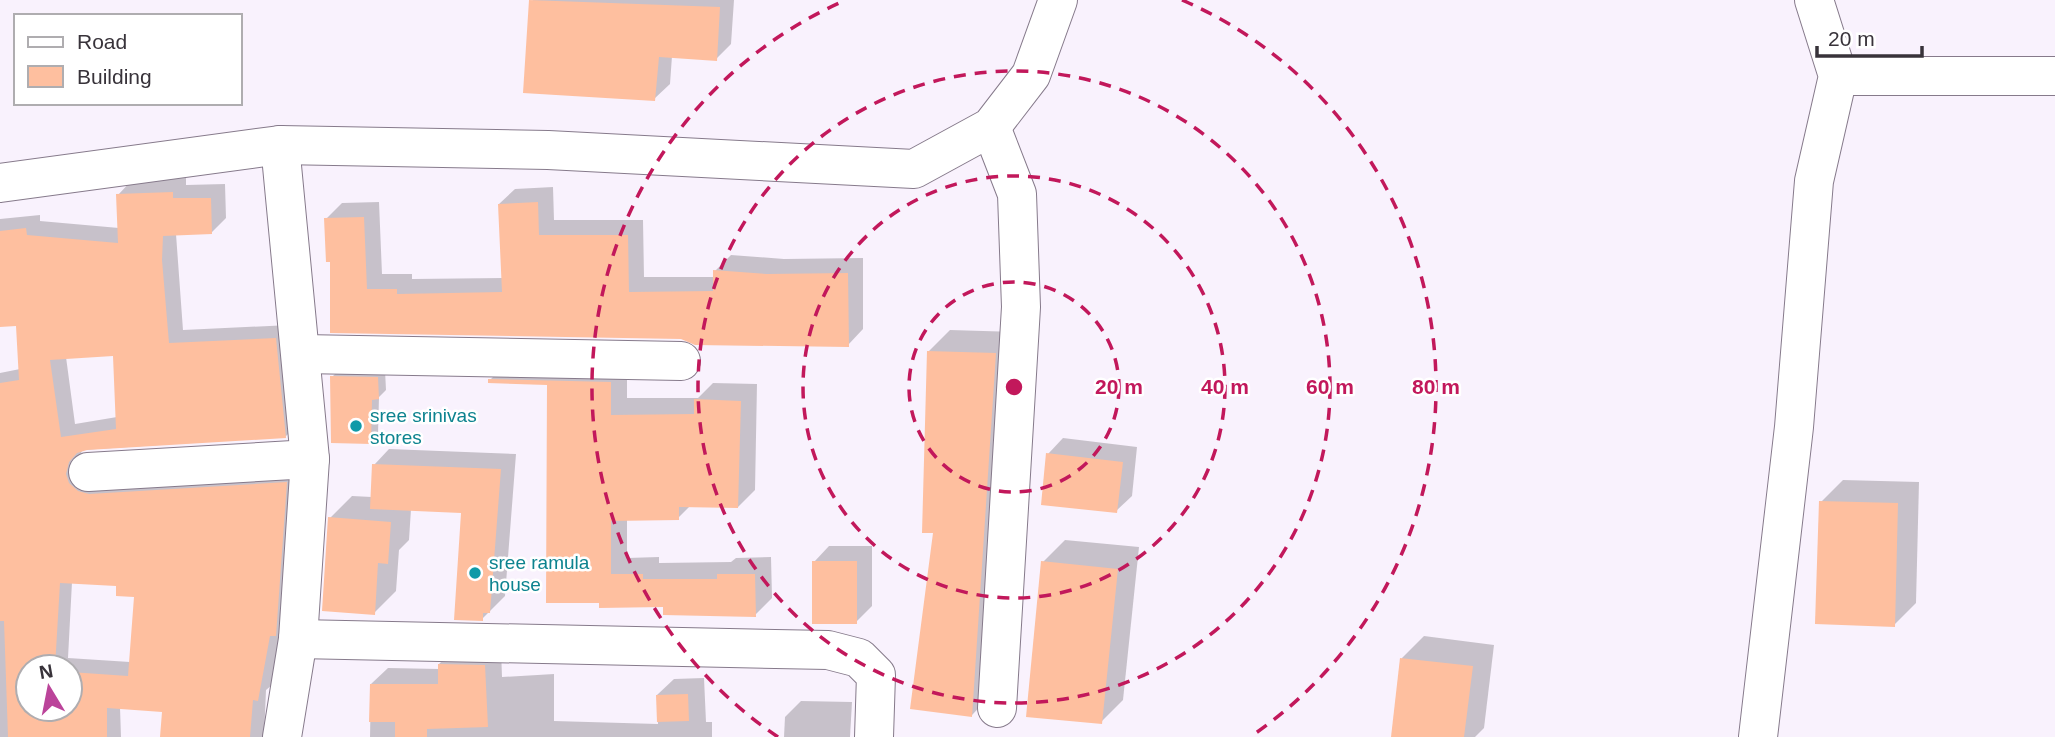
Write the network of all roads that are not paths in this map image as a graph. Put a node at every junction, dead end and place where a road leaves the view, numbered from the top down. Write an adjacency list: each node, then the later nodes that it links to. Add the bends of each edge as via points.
1 (1058, 0): 5 (street, via 1031,75)
2 (1814, 0): 3 (street)
3 (1838, 76): 4 (street); 16 (street, via 1814,181 1794,427)
4 (2055, 76)
5 (991, 127): 6 (street, via 914,169 548,150); 13 (street, via 1017,194 1021,307)
6 (280, 145): 7 (street); 8 (street)
7 (0, 184)
8 (302, 354): 9 (street); 10 (street)
9 (681, 361)
10 (310, 459): 11 (street); 12 (street)
11 (89, 472)
12 (298, 639): 14 (street); 15 (street, via 828,650 859,658 876,675)
13 (997, 708)
14 (282, 737)
15 (874, 737)
16 (1758, 737)

